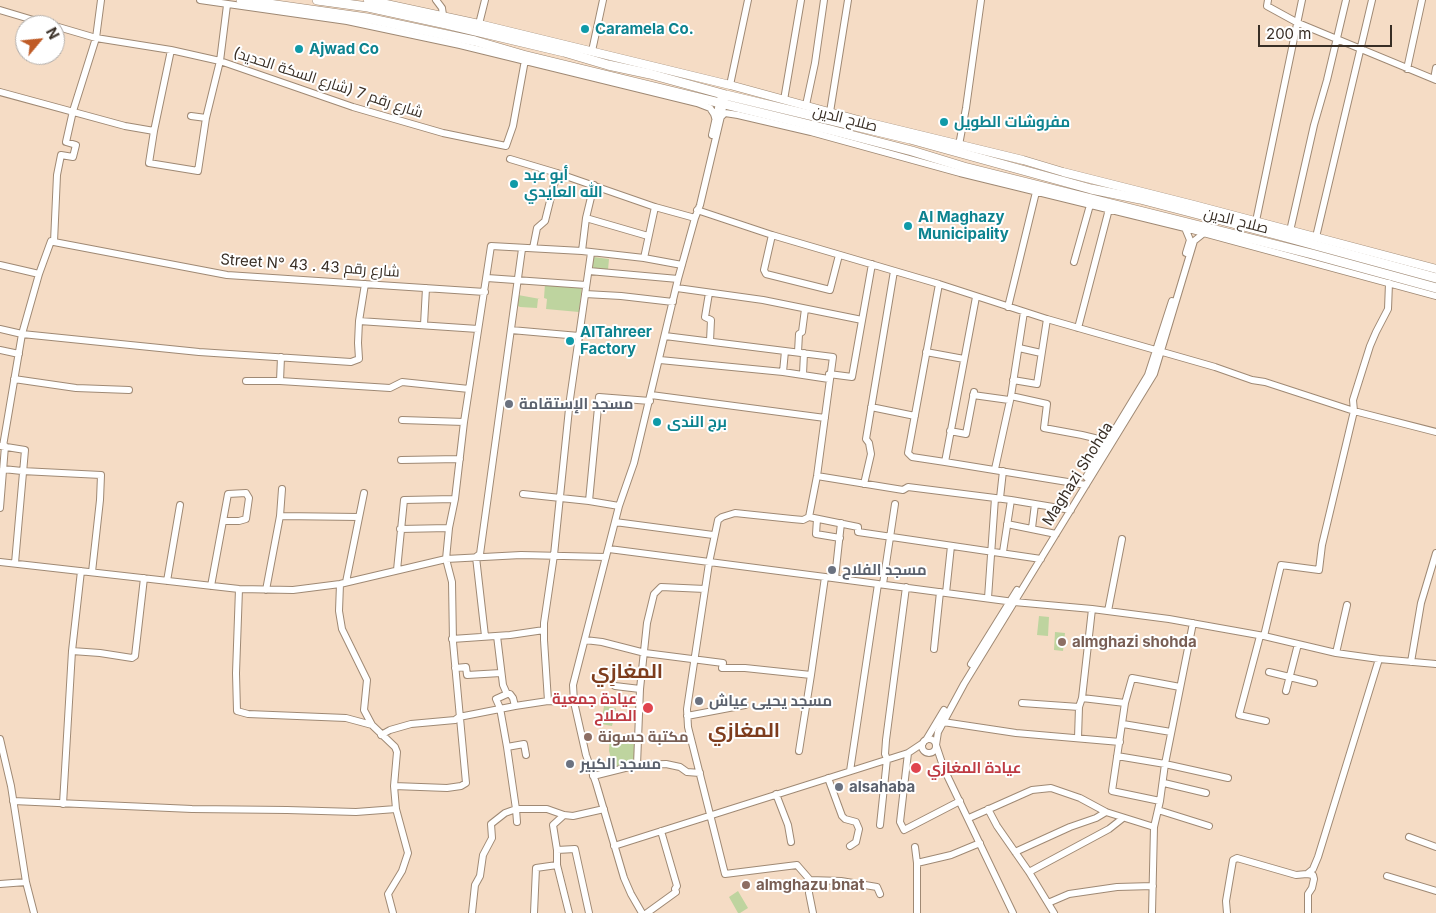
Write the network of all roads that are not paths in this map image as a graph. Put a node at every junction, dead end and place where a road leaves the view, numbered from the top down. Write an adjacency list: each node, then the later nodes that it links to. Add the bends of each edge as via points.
1 (102, 0): 27 (street)
2 (200, 0): 19 (street)
3 (241, 0): 23 (highway, صلاح الدين)
4 (317, 0): 26 (highway, صلاح الدين, via 368,7)
5 (368, 0): 22 (main road)
6 (436, 0): 22 (street)
7 (485, 0): 26 (street)
8 (603, 0): 31 (street)
9 (748, 0): 38 (street)
10 (801, 0): 41 (street)
11 (824, 0): 42 (street)
12 (848, 0): 44 (street)
13 (981, 0): 51 (street)
14 (1268, 0): 24 (street, via 1267,6)
15 (1302, 0): 24 (street)
16 (1346, 0): 28 (street)
17 (1372, 0): 30 (street)
18 (1422, 0): 34 (street)
19 (227, 5): 23 (street); 33 (street)
20 (0, 10): 21 (street)
21 (17, 15)
22 (443, 15): 26 (main road)
23 (348, 18): 26 (highway, صلاح الدين); 32 (street)
24 (1298, 23): 28 (street); 66 (street)
25 (65, 29): 27 (street, شارع رقم 7 (شارع السكة الحديد))
26 (475, 32): 31 (main road); 36 (highway, صلاح الدين, via 523,55); 40 (highway, صلاح الدين, via 650,74)
27 (96, 38): 29 (street, شارع رقم 7 (شارع السكة الحديد)); 43 (street)
28 (1336, 38): 30 (street); 68 (street)
29 (171, 50): 33 (street, شارع رقم 7 (شارع السكة الحديد)); 50 (street)
30 (1361, 50): 34 (street); 72 (street)
31 (592, 51): 38 (main road)
32 (525, 60): 33 (street, شارع رقم 7 (شارع السكة الحديد), via 506,146 353,107); 36 (street)
33 (220, 61): 46 (street)
34 (1408, 68): 37 (street)
35 (1436, 68): 37 (street)
36 (607, 78): 40 (highway, صلاح الدين); 47 (street, via 705,106)
37 (1435, 80)
38 (730, 85): 41 (main road)
39 (0, 92): 43 (street)
40 (723, 98): 47 (street); 49 (highway, صلاح الدين, via 807,113); 59 (highway, صلاح الدين)
41 (784, 100): 42 (main road)
42 (806, 105): 44 (main road)
43 (73, 111): 50 (street); 73 (street, via 66,142 76,145 73,157 61,155)
44 (830, 112): 48 (main road)
45 (191, 116): 46 (street)
46 (206, 118): 50 (street, via 198,171 149,163)
47 (718, 119): 58 (street, via 726,113 754,118); 62 (street)
48 (862, 121): 49 (highway); 51 (main road)
49 (868, 130): 54 (highway, صلاح الدين)
50 (154, 131)
51 (959, 145): 53 (main road)
52 (510, 159): 55 (street)
53 (1017, 159): 54 (highway); 66 (main road)
54 (1020, 169): 57 (highway, صلاح الدين)
55 (557, 173): 56 (street); 74 (street, via 545,221 537,228)
56 (594, 185): 60 (street); 64 (street)
57 (1091, 189): 59 (highway); 63 (highway, صلاح الدين)
58 (1036, 192): 59 (street); 105 (street)
59 (1088, 201): 61 (street); 67 (highway, صلاح الدين); 80 (street)
60 (655, 207): 65 (street); 71 (street)
61 (1109, 209): 67 (street); 112 (street)
62 (697, 210): 65 (street); 70 (street)
63 (1189, 213): 67 (highway, via 1190,218); 90 (highway, صلاح الدين)
64 (586, 218): 71 (street); 76 (street)
65 (695, 218): 83 (street)
66 (1256, 221): 68 (main road)
67 (1185, 225): 69 (street); 98 (highway, صلاح الدين, via 1312,254); 123 (street, Maghazi Shohda, via 1190,240)
68 (1290, 231): 72 (main road)
69 (1204, 233): 92 (street); 123 (street, Maghazi Shohda, via 1194,241)
70 (772, 235): 78 (street); 78 (street, via 764,270 766,274 830,290)
71 (648, 236): 79 (street)
72 (1316, 237): 84 (main road)
73 (54, 242): 87 (street, via 51,241); 93 (street, Street N° 43 . شارع رقم 43, via 227,275)
74 (533, 248): 75 (street); 76 (street)
75 (522, 249): 88 (street, via 491,246); 91 (street)
76 (582, 251): 77 (street)
77 (591, 253): 79 (street); 85 (street)
78 (839, 255): 81 (street)
79 (644, 258): 83 (street)
80 (1074, 262)
81 (872, 264): 86 (street); 109 (street)
82 (0, 265): 87 (street)
83 (682, 265): 89 (street)
84 (1436, 269)
85 (588, 270): 89 (street); 95 (street)
86 (894, 270): 94 (street); 142 (street)
87 (39, 274): 116 (street)
88 (487, 278): 91 (street); 99 (street)
89 (678, 278): 97 (street)
90 (1436, 278)
91 (518, 280): 95 (street); 115 (street)
92 (1389, 283): 103 (street); 143 (street, via 1388,309 1367,356 1353,400)
93 (364, 284): 96 (street, Street N° 43 . شارع رقم 43); 110 (street)
94 (940, 284): 102 (street); 124 (street)
95 (586, 285): 101 (street)
96 (426, 288): 99 (street, Street N° 43 . شارع رقم 43); 111 (street)
97 (676, 288): 100 (street); 104 (street)
98 (1436, 288)
99 (485, 292): 114 (street)
100 (709, 293): 106 (street); 119 (street, via 705,317 711,320)
101 (584, 294): 104 (street); 117 (street)
102 (976, 296): 105 (street); 129 (street)
103 (1436, 296)
104 (673, 302): 118 (street)
105 (1008, 307): 107 (street)
106 (805, 309): 109 (street); 125 (street, via 799,334)
107 (1024, 312): 108 (street); 120 (street)
108 (1047, 319): 112 (street); 126 (street)
109 (862, 320): 133 (street, via 852,376)
110 (359, 321): 111 (street); 128 (street, via 359,359 343,362)
111 (424, 325): 114 (street)
112 (1078, 328): 123 (street)
113 (0, 329): 116 (street)
114 (478, 329): 139 (street)
115 (511, 330): 117 (street); 200 (street, via 480,554)
116 (22, 334): 127 (street); 128 (street)
117 (580, 336): 167 (street)
118 (665, 336): 119 (street); 130 (street)
119 (710, 341): 122 (street)
120 (1019, 348): 126 (street); 135 (street)
121 (0, 350): 127 (street)
122 (784, 351): 125 (street); 131 (street)
123 (1159, 351): 143 (street); 152 (street, Maghazi Shohda, via 1154,374)
124 (926, 352): 129 (street); 145 (street)
125 (801, 353): 132 (street); 133 (street, via 833,357)
126 (1041, 353): 135 (street, via 1037,384)
127 (19, 354): 134 (street)
128 (281, 357): 137 (street)
129 (964, 359): 150 (street)
130 (660, 360): 131 (street); 140 (street)
131 (783, 372): 132 (street)
132 (803, 374): 133 (street)
133 (829, 376): 146 (street)
134 (14, 379): 138 (street, via 76,388); 147 (street)
135 (1013, 380): 141 (street)
136 (246, 381): 137 (street)
137 (280, 381): 139 (street, via 390,388 402,382)
138 (129, 390)
139 (469, 390): 149 (street)
140 (650, 398): 146 (street); 171 (street, via 599,397); 175 (street, via 634,463)
141 (1010, 398): 150 (street, via 974,394 966,434); 152 (street, via 1047,404 1044,428); 158 (street)
142 (871, 407): 145 (street); 162 (street, via 866,439 871,454)
143 (1354, 411): 151 (street); 231 (street, via 1318,570 1281,565)
144 (0, 416): 147 (street)
145 (915, 416): 156 (street, via 908,453 912,457)
146 (824, 418): 161 (street)
147 (7, 420): 153 (street)
148 (402, 420): 149 (street)
149 (464, 422): 154 (street)
150 (950, 431): 156 (street)
151 (1436, 432)
152 (1110, 442): 163 (street, Maghazi Shohda)
153 (3, 446): 157 (street); 160 (street, via 24,450)
154 (460, 459): 155 (street); 169 (street)
155 (401, 460)
156 (945, 462): 158 (street)
157 (3, 469): 160 (street); 176 (street)
158 (995, 469): 159 (street)
159 (1003, 471): 163 (street); 168 (street)
160 (22, 472): 205 (street); 209 (street, via 101,475)
161 (817, 476): 162 (street); 180 (street)
162 (864, 484): 168 (street, via 903,490 908,486)
163 (1084, 485): 177 (street, Maghazi Shohda)
164 (282, 489): 178 (street)
165 (364, 493): 179 (street)
166 (523, 494): 167 (street)
167 (560, 498): 171 (street); 199 (street)
168 (998, 498): 170 (street); 196 (street)
169 (455, 499): 186 (street); 188 (street, via 404,500)
170 (1011, 500): 173 (street); 185 (street)
171 (589, 501): 175 (street)
172 (895, 504): 191 (street)
173 (1034, 504): 177 (street); 187 (street)
174 (180, 505): 213 (street)
175 (619, 506): 183 (street)
176 (0, 508)
177 (1069, 510): 189 (street, Maghazi Shohda)
178 (280, 516): 179 (street); 220 (street)
179 (359, 517): 214 (street)
180 (809, 517): 181 (street); 190 (street, via 803,520 728,514 718,520)
181 (817, 519): 184 (street); 192 (street, via 816,534)
182 (223, 521): 182 (street, via 228,494 246,492 249,498 246,519); 216 (street)
183 (615, 522): 190 (street); 195 (street)
184 (841, 523): 191 (street, via 858,527 858,532); 192 (street)
185 (1007, 524): 187 (street); 197 (street)
186 (449, 528): 188 (street); 203 (street)
187 (1032, 528): 189 (street)
188 (400, 529): 208 (street)
189 (1054, 533): 202 (street, Maghazi Shohda)
190 (713, 535): 206 (street)
191 (889, 536): 194 (street); 215 (street)
192 (840, 538): 212 (street)
193 (1122, 538): 226 (street)
194 (951, 546): 196 (street); 221 (street)
195 (608, 550): 201 (street); 206 (street)
196 (992, 551): 197 (street); 222 (street)
197 (1003, 552): 202 (street)
198 (1436, 554): 241 (street, via 1421,603)
199 (554, 555): 200 (street); 201 (street); 228 (street)
200 (476, 557): 203 (street); 229 (street)
201 (606, 557): 233 (street)
202 (1039, 558): 223 (street, Maghazi Shohda)
203 (446, 559): 208 (street); 232 (street, via 452,582)
204 (0, 562): 205 (street)
205 (15, 563): 207 (street)
206 (708, 563): 210 (street); 219 (street)
207 (81, 570): 209 (street); 236 (street)
208 (397, 570): 214 (street)
209 (92, 572): 211 (street)
210 (825, 577): 212 (street); 246 (street)
211 (144, 578): 213 (street); 236 (street, via 135,656)
212 (835, 578): 215 (street)
213 (167, 581): 216 (street)
214 (343, 583): 220 (street); 268 (street, via 339,611 342,629 367,680 364,710)
215 (881, 584): 217 (street); 286 (street)
216 (212, 586): 218 (street)
217 (906, 587): 221 (street); 282 (street, via 886,740)
218 (239, 589): 220 (street); 268 (street, via 236,711 346,718)
219 (705, 589): 237 (street, via 661,587 654,594 647,622); 240 (street)
220 (266, 590)
221 (943, 592): 222 (street); 235 (street)
222 (988, 598): 223 (street)
223 (1011, 602): 225 (street); 265 (street, Maghazi Shohda)
224 (1347, 605): 238 (street)
225 (1092, 609): 226 (street); 254 (street)
226 (1108, 611): 227 (street)
227 (1193, 623): 231 (street); 250 (street)
228 (544, 630): 230 (street); 255 (street)
229 (485, 636): 230 (street); 232 (street)
230 (497, 636): 245 (street)
231 (1262, 636): 234 (street); 266 (street, via 1239,715)
232 (452, 639): 243 (street)
233 (585, 640): 237 (street); 256 (street, via 573,686)
234 (1298, 644): 238 (street); 247 (street)
235 (934, 649)
236 (72, 651): 298 (street)
237 (645, 653): 240 (street); 251 (street)
238 (1336, 653): 239 (street)
239 (1379, 659): 241 (street); 326 (street, via 1318,857)
240 (695, 660): 246 (street, via 723,664 722,668); 263 (street)
241 (1411, 662): 242 (street)
242 (1436, 664)
243 (455, 668): 245 (street, via 466,667 467,675); 264 (street)
244 (1270, 672): 247 (street)
245 (501, 673): 253 (street)
246 (812, 675): 277 (street)
247 (1288, 676): 248 (street); 252 (street)
248 (1314, 682)
249 (615, 686): 251 (street)
250 (1180, 687): 257 (street, via 1132,678); 269 (street)
251 (640, 689): 284 (street)
252 (1286, 691)
253 (507, 694): 259 (street, via 513,698); 262 (street, via 496,699)
254 (1082, 698): 257 (street); 261 (street)
255 (548, 701): 256 (street); 259 (street)
256 (574, 702): 288 (street)
257 (1126, 702): 267 (street)
258 (1022, 703): 261 (street)
259 (515, 706): 262 (street)
260 (745, 706): 263 (street)
261 (1079, 707): 271 (street)
262 (500, 709): 264 (street); 276 (street)
263 (688, 716): 287 (street)
264 (459, 717): 270 (street, via 411,724); 292 (street, via 466,784 447,788)
265 (943, 718): 271 (street, via 1016,733); 273 (street, Maghazi Shohda); 275 (street)
266 (1266, 721)
267 (1123, 724): 269 (street); 274 (street)
268 (372, 725): 270 (street)
269 (1171, 732): 283 (street)
270 (381, 735): 292 (street, via 392,743 397,752)
271 (1078, 738): 274 (street)
272 (0, 739): 296 (street)
273 (924, 742): 275 (street, via 932,740); 278 (street); 279 (street, via 922,747)
274 (1120, 742): 281 (street)
275 (936, 746): 279 (street, via 934,752); 285 (street)
276 (507, 747): 280 (street, via 524,744); 300 (street)
277 (799, 751)
278 (910, 752): 279 (street); 282 (street); 297 (street, via 900,822 904,830)
279 (928, 753): 285 (street)
280 (526, 755)
281 (1118, 756): 283 (street); 295 (street, via 1112,791)
282 (887, 759): 286 (street); 310 (street)
283 (1166, 764): 290 (street); 291 (street)
284 (637, 765): 287 (street, via 666,764); 288 (street)
285 (944, 769): 297 (street)
286 (850, 771): 289 (street)
287 (700, 773): 306 (street)
288 (593, 776): 301 (street)
289 (828, 778): 294 (street); 318 (street, via 842,816 856,822 859,829 856,842)
290 (1228, 778)
291 (1164, 783): 293 (street); 295 (street)
292 (394, 786): 299 (street)
293 (1206, 793)
294 (776, 794): 306 (street); 315 (street)
295 (1160, 800): 303 (street)
296 (13, 801): 298 (street); 329 (street)
297 (960, 801): 307 (street)
298 (64, 804): 299 (street, via 356,812)
299 (396, 809): 336 (street, via 408,853 388,894)
300 (516, 809): 305 (street, via 547,809); 309 (street); 337 (street, via 491,824 492,838 475,885)
301 (604, 809): 305 (street); 317 (street)
302 (988, 809): 304 (street, via 1032,790 1051,788); 307 (street); 322 (street)
303 (1158, 810): 311 (street); 312 (street)
304 (1106, 812): 308 (street); 322 (street)
305 (564, 815): 321 (street, via 554,825)
306 (710, 816): 313 (street); 328 (street, via 725,874 797,865)
307 (969, 818): 316 (street)
308 (1123, 818): 312 (street); 325 (street, via 1109,829)
309 (516, 822)
310 (880, 825)
311 (1209, 826)
312 (1154, 827): 331 (street)
313 (661, 831): 317 (street); 342 (street, via 678,886 676,892)
314 (1409, 837): 320 (street)
315 (791, 842)
316 (980, 843): 323 (street, via 951,855); 345 (street)
317 (614, 846): 341 (street, via 630,894)
318 (850, 846)
319 (914, 846): 323 (street)
320 (1436, 847)
321 (558, 850): 324 (street); 340 (street, via 575,849)
322 (1015, 852): 325 (street)
323 (917, 863): 344 (street)
324 (557, 865): 338 (street, via 536,868); 339 (street)
325 (1029, 872): 334 (street)
326 (1308, 874): 348 (street, via 1296,875 1237,858 1233,860); 349 (street, via 1314,879 1308,894)
327 (1387, 876): 332 (street)
328 (810, 880): 333 (street, via 877,887); 343 (street)
329 (26, 882): 330 (street); 335 (street)
330 (0, 884)
331 (1153, 886): 334 (street, via 1069,894); 347 (street)
332 (1436, 891)
333 (880, 894)
334 (1048, 903): 346 (street)
335 (34, 913)
336 (393, 913)
337 (472, 913)
338 (534, 913)
339 (568, 913)
340 (589, 913)
341 (642, 913)
342 (647, 913)
343 (813, 913)
344 (917, 913)
345 (1013, 913)
346 (1054, 913)
347 (1152, 913)
348 (1227, 913)
349 (1308, 913)

